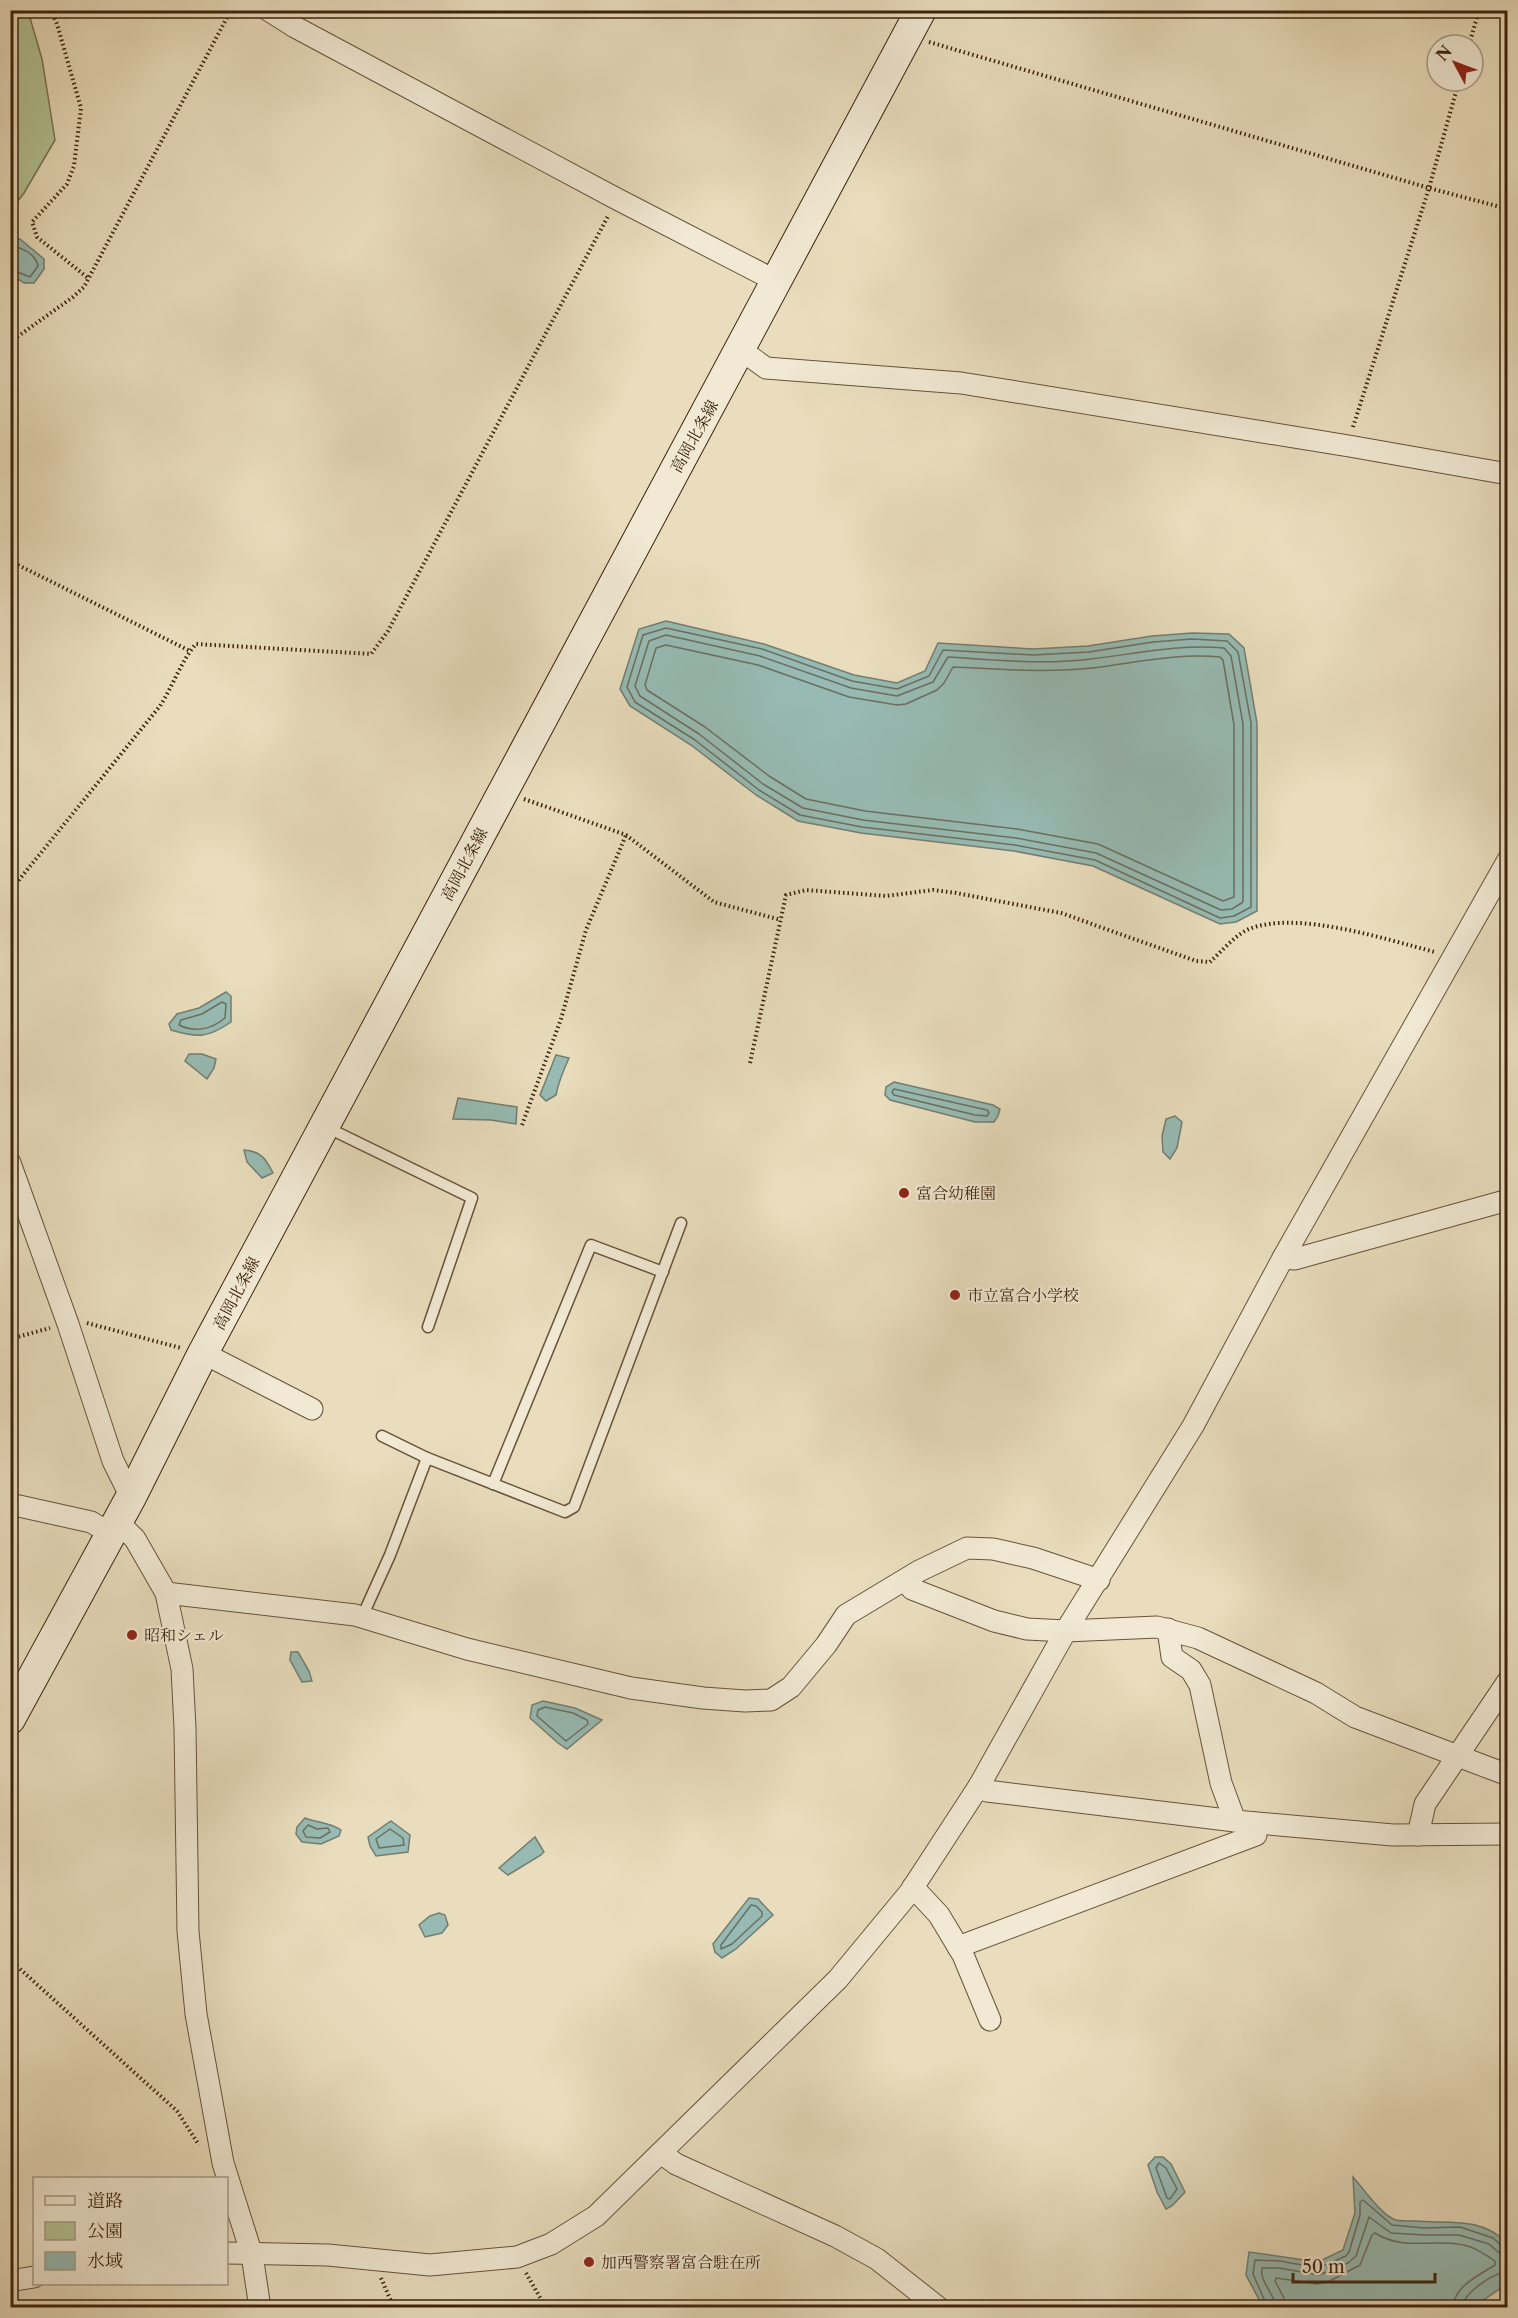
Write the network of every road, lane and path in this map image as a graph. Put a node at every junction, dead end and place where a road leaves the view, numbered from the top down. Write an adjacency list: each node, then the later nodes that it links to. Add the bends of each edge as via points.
1 (51, 10): 11 (path, via 81,108 74,166 67,184 32,222 37,237)
2 (231, 10): 11 (path)
3 (268, 10): 9 (street)
4 (1479, 10): 6 (path)
5 (914, 23): 8 (path); 12 (main road, 高岡北条線)
6 (1472, 33)
7 (1456, 93): 8 (path)
8 (1429, 188): 10 (path); 15 (path)
9 (617, 199): 12 (street); 18 (path, via 388,631 371,654 196,644)
10 (1508, 209)
11 (88, 278): 13 (path, via 73,297)
12 (776, 281): 14 (main road, 高岡北条線)
13 (10, 342)
14 (741, 350): 15 (street, via 766,368 961,382); 19 (main road, 高岡北条線)
15 (1349, 446): 16 (street)
16 (1508, 474)
17 (10, 561): 18 (path)
18 (190, 651): 22 (path, via 160,706)
19 (503, 791): 20 (path); 27 (main road, 高岡北条線)
20 (626, 835): 23 (path, via 714,902); 26 (path, via 586,930 561,1019)
21 (1508, 860): 24 (street)
22 (10, 891)
23 (781, 920): 24 (path, via 786,895 806,890 886,896 933,890 1061,914 1196,961 1210,962 1246,930 1273,922 1311,923); 25 (path)
24 (1454, 956): 31 (street)
25 (750, 1064)
26 (522, 1125)
27 (325, 1126): 34 (lane, via 472,1198); 36 (main road, 高岡北条線)
28 (10, 1163): 33 (street)
29 (1508, 1200): 31 (street, via 1295,1259)
30 (681, 1224): 32 (lane)
31 (1283, 1258): 44 (street, via 1193,1426)
32 (663, 1272): 40 (lane, via 591,1245); 40 (lane, via 574,1507 565,1512)
33 (68, 1324): 35 (path); 36 (path, via 83,1322); 42 (street, via 113,1461)
34 (429, 1327)
35 (10, 1339)
36 (203, 1353): 37 (street); 42 (main road, 高岡北条線)
37 (312, 1409)
38 (382, 1436): 39 (lane)
39 (428, 1458): 40 (lane); 46 (lane)
40 (493, 1484)
41 (10, 1504): 42 (street, via 91,1522)
42 (120, 1518): 45 (street); 50 (main road, 高岡北条線)
43 (905, 1580): 44 (street, via 966,1548 1033,1558); 46 (street, via 846,1615 791,1687 771,1700 703,1698 631,1688 467,1649); 48 (street, via 912,1589 994,1622)
44 (1099, 1580): 48 (street)
45 (166, 1593): 46 (street); 62 (street, via 182,1669 188,1931 196,2014)
46 (362, 1617)
47 (1168, 1629): 48 (street); 51 (street, via 1198,1638 1316,1693 1354,1717); 54 (street, via 1172,1657 1191,1670 1200,1685 1221,1783)
48 (1066, 1631): 53 (street)
49 (1508, 1681): 51 (street)
50 (10, 1719)
51 (1456, 1756): 52 (street); 56 (street, via 1425,1804)
52 (1508, 1775)
53 (979, 1786): 54 (street, via 987,1791); 57 (street)
54 (1245, 1822): 56 (street); 58 (street, via 1256,1835)
55 (1508, 1834): 56 (street)
56 (1418, 1835)
57 (913, 1887): 58 (street, via 939,1914); 61 (street, via 838,1979)
58 (958, 1947): 60 (street)
59 (10, 1960): 62 (path, via 177,2111 205,2154)
60 (990, 2020)
61 (661, 2153): 67 (street, via 596,2216 551,2244); 74 (street, via 676,2164 877,2259)
62 (223, 2163): 63 (street)
63 (227, 2177)
64 (228, 2179): 66 (street)
65 (228, 2253): 66 (street)
66 (252, 2255): 68 (street, via 328,2255); 71 (street)
67 (517, 2257): 68 (street, via 430,2265); 73 (path)
68 (375, 2260): 72 (path)
69 (33, 2277): 70 (street)
70 (10, 2281)
71 (260, 2307)
72 (394, 2307)
73 (546, 2307)
74 (939, 2307)

